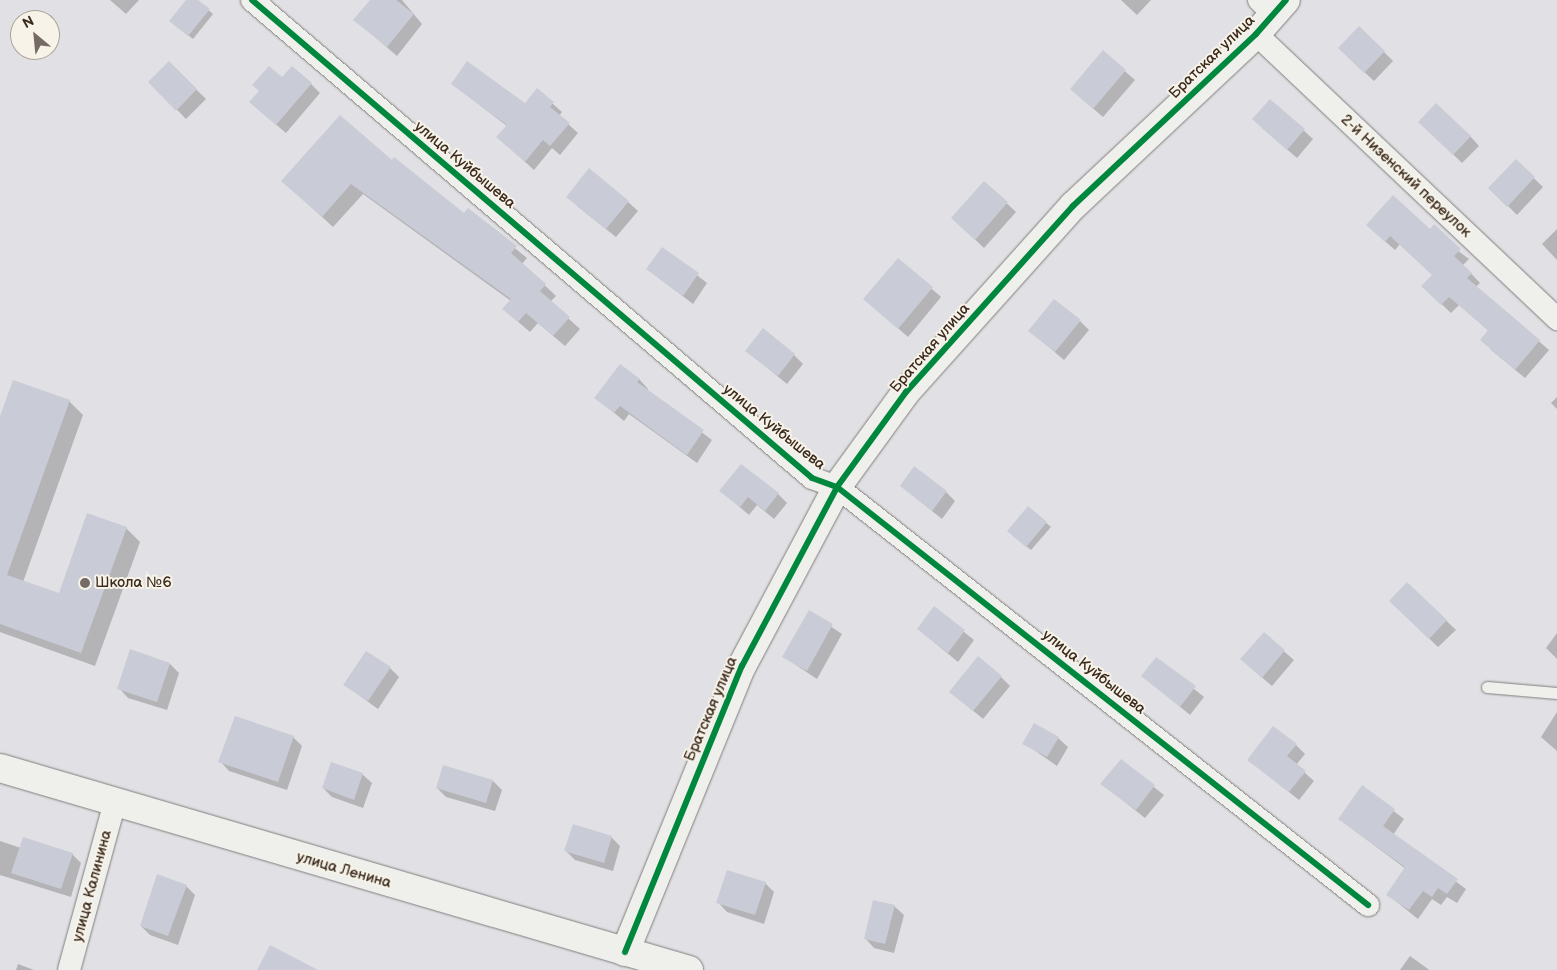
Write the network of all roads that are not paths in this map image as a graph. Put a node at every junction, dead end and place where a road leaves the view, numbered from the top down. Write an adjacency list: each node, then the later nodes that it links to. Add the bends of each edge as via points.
1 (252, 0): 4 (street, улица Куйбышева, via 812,478)
2 (1268, 12): 3 (street, 2-й Низенский переулок); 4 (street, Братская улица, via 1073,206 906,392)
3 (1557, 319)
4 (837, 487): 9 (street, улица Куйбышева); 10 (street, Братская улица, via 742,666)
5 (1487, 688): 6 (lane)
6 (1557, 693)
7 (0, 768): 8 (street, улица Ленина)
8 (115, 802): 10 (street, улица Ленина); 11 (street, улица Калинина)
9 (1368, 905)
10 (625, 952): 12 (street, улица Ленина)
11 (69, 970)
12 (688, 970)

